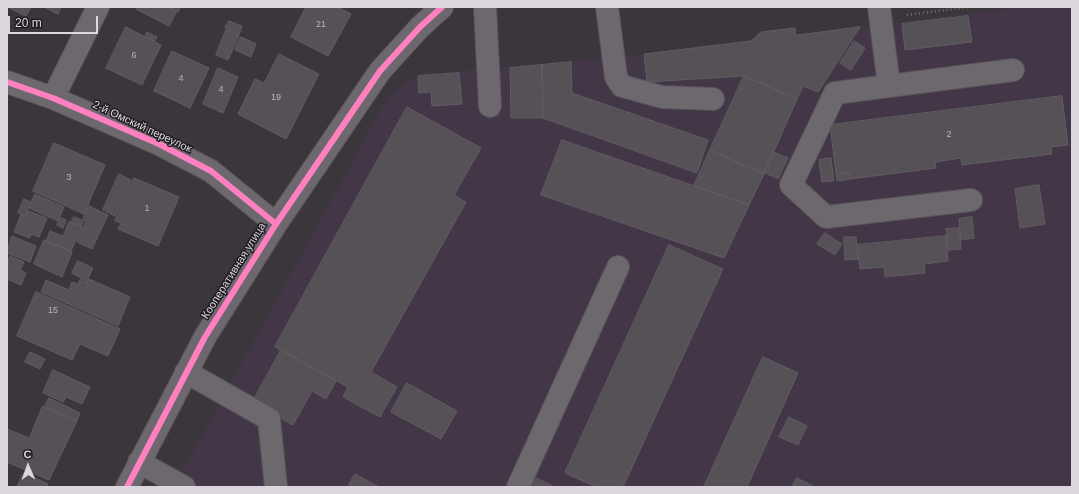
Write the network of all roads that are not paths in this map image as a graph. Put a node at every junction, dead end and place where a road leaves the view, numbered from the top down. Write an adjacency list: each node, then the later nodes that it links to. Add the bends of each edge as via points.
1 (98, 7): 9 (street)
2 (442, 7): 13 (street, Кооперативная улица, via 380,71)
3 (485, 7): 11 (street)
4 (607, 7): 10 (street, via 616,77 622,86 662,97)
5 (880, 13): 8 (street)
6 (1013, 70): 8 (street)
7 (7, 82): 9 (street, 2-й Омский переулок)
8 (889, 86): 12 (street, via 834,93 790,185 826,217)
9 (53, 98): 13 (street, 2-й Омский переулок, via 159,144 211,171)
10 (713, 99)
11 (490, 106)
12 (971, 200)
13 (276, 224): 15 (street, Кооперативная улица, via 205,336)
14 (618, 267): 20 (street)
15 (186, 372): 16 (street, Кооперативная улица); 19 (street, via 268,419)
16 (139, 462): 17 (street, Кооперативная улица); 18 (street)
17 (127, 487)
18 (184, 487)
19 (276, 487)
20 (518, 487)

